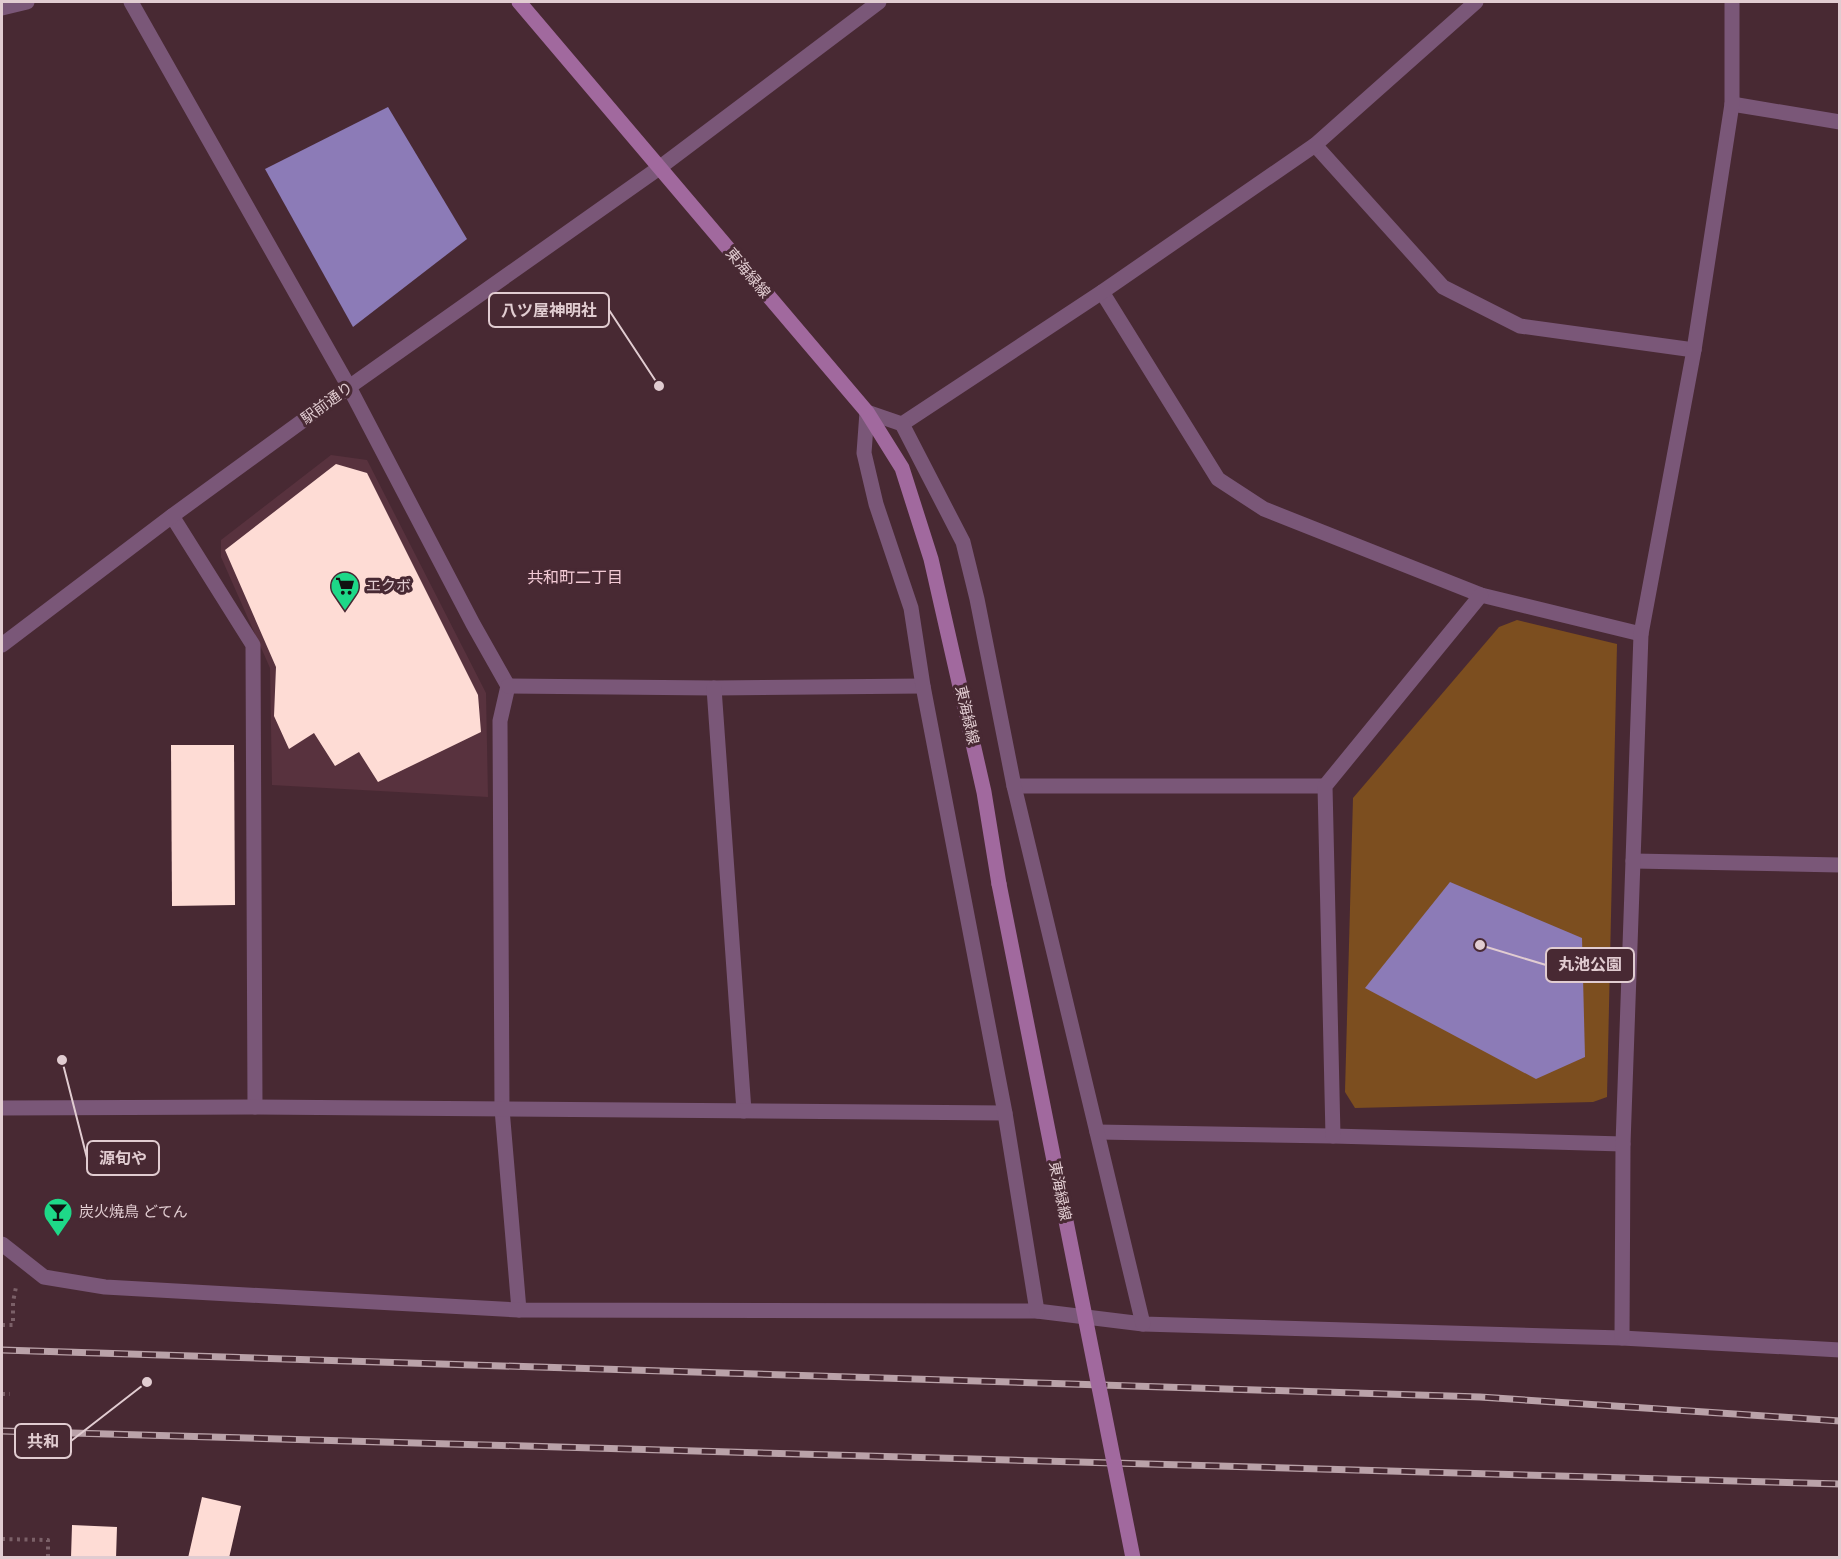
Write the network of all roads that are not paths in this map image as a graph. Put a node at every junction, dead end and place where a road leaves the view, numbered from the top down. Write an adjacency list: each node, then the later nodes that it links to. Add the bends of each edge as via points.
1 (27, 2): 7 (street)
2 (131, 2): 14 (street)
3 (519, 2): 11 (main road, 東海緑線)
4 (879, 2): 11 (street, 駅前通り)
5 (1476, 2): 10 (street)
6 (1732, 2): 8 (street)
7 (2, 8)
8 (1732, 104): 9 (street); 13 (street)
9 (1839, 122)
10 (1315, 145): 12 (street); 13 (street, via 1443,286 1520,326)
11 (659, 168): 14 (street, 駅前通り); 15 (main road, 東海緑線)
12 (1102, 292): 16 (street); 18 (street, via 1218,479 1264,509)
13 (1694, 350): 19 (street)
14 (349, 387): 17 (street, 駅前通り); 22 (street)
15 (867, 412): 16 (street); 21 (street, via 864,453 876,504 911,608); 42 (main road, 東海緑線, bridge, via 902,468 932,559 984,792 999,885)
16 (902, 424): 24 (street, via 963,542)
17 (172, 516): 20 (street, 駅前通り); 28 (street, via 253,645)
18 (1481, 595): 19 (street); 25 (street)
19 (1641, 634): 26 (street)
20 (2, 645)
21 (923, 686): 23 (street); 32 (street)
22 (508, 687): 23 (street); 30 (street, via 500,721)
23 (714, 688): 31 (street)
24 (1014, 786): 25 (street); 33 (street)
25 (1325, 786): 34 (street)
26 (1633, 861): 27 (street); 35 (street)
27 (1839, 865)
28 (255, 1107): 29 (street); 30 (street)
29 (2, 1108)
30 (502, 1109): 31 (street); 37 (street)
31 (744, 1111): 32 (street)
32 (1005, 1113): 38 (street)
33 (1097, 1131): 34 (street); 39 (street)
34 (1333, 1136): 35 (street)
35 (1623, 1144): 40 (street)
36 (2, 1244): 37 (street, via 44,1277 105,1287)
37 (519, 1310): 38 (street)
38 (1037, 1311): 39 (street)
39 (1143, 1324): 40 (street)
40 (1622, 1338): 41 (street)
41 (1839, 1350)
42 (1133, 1557)

